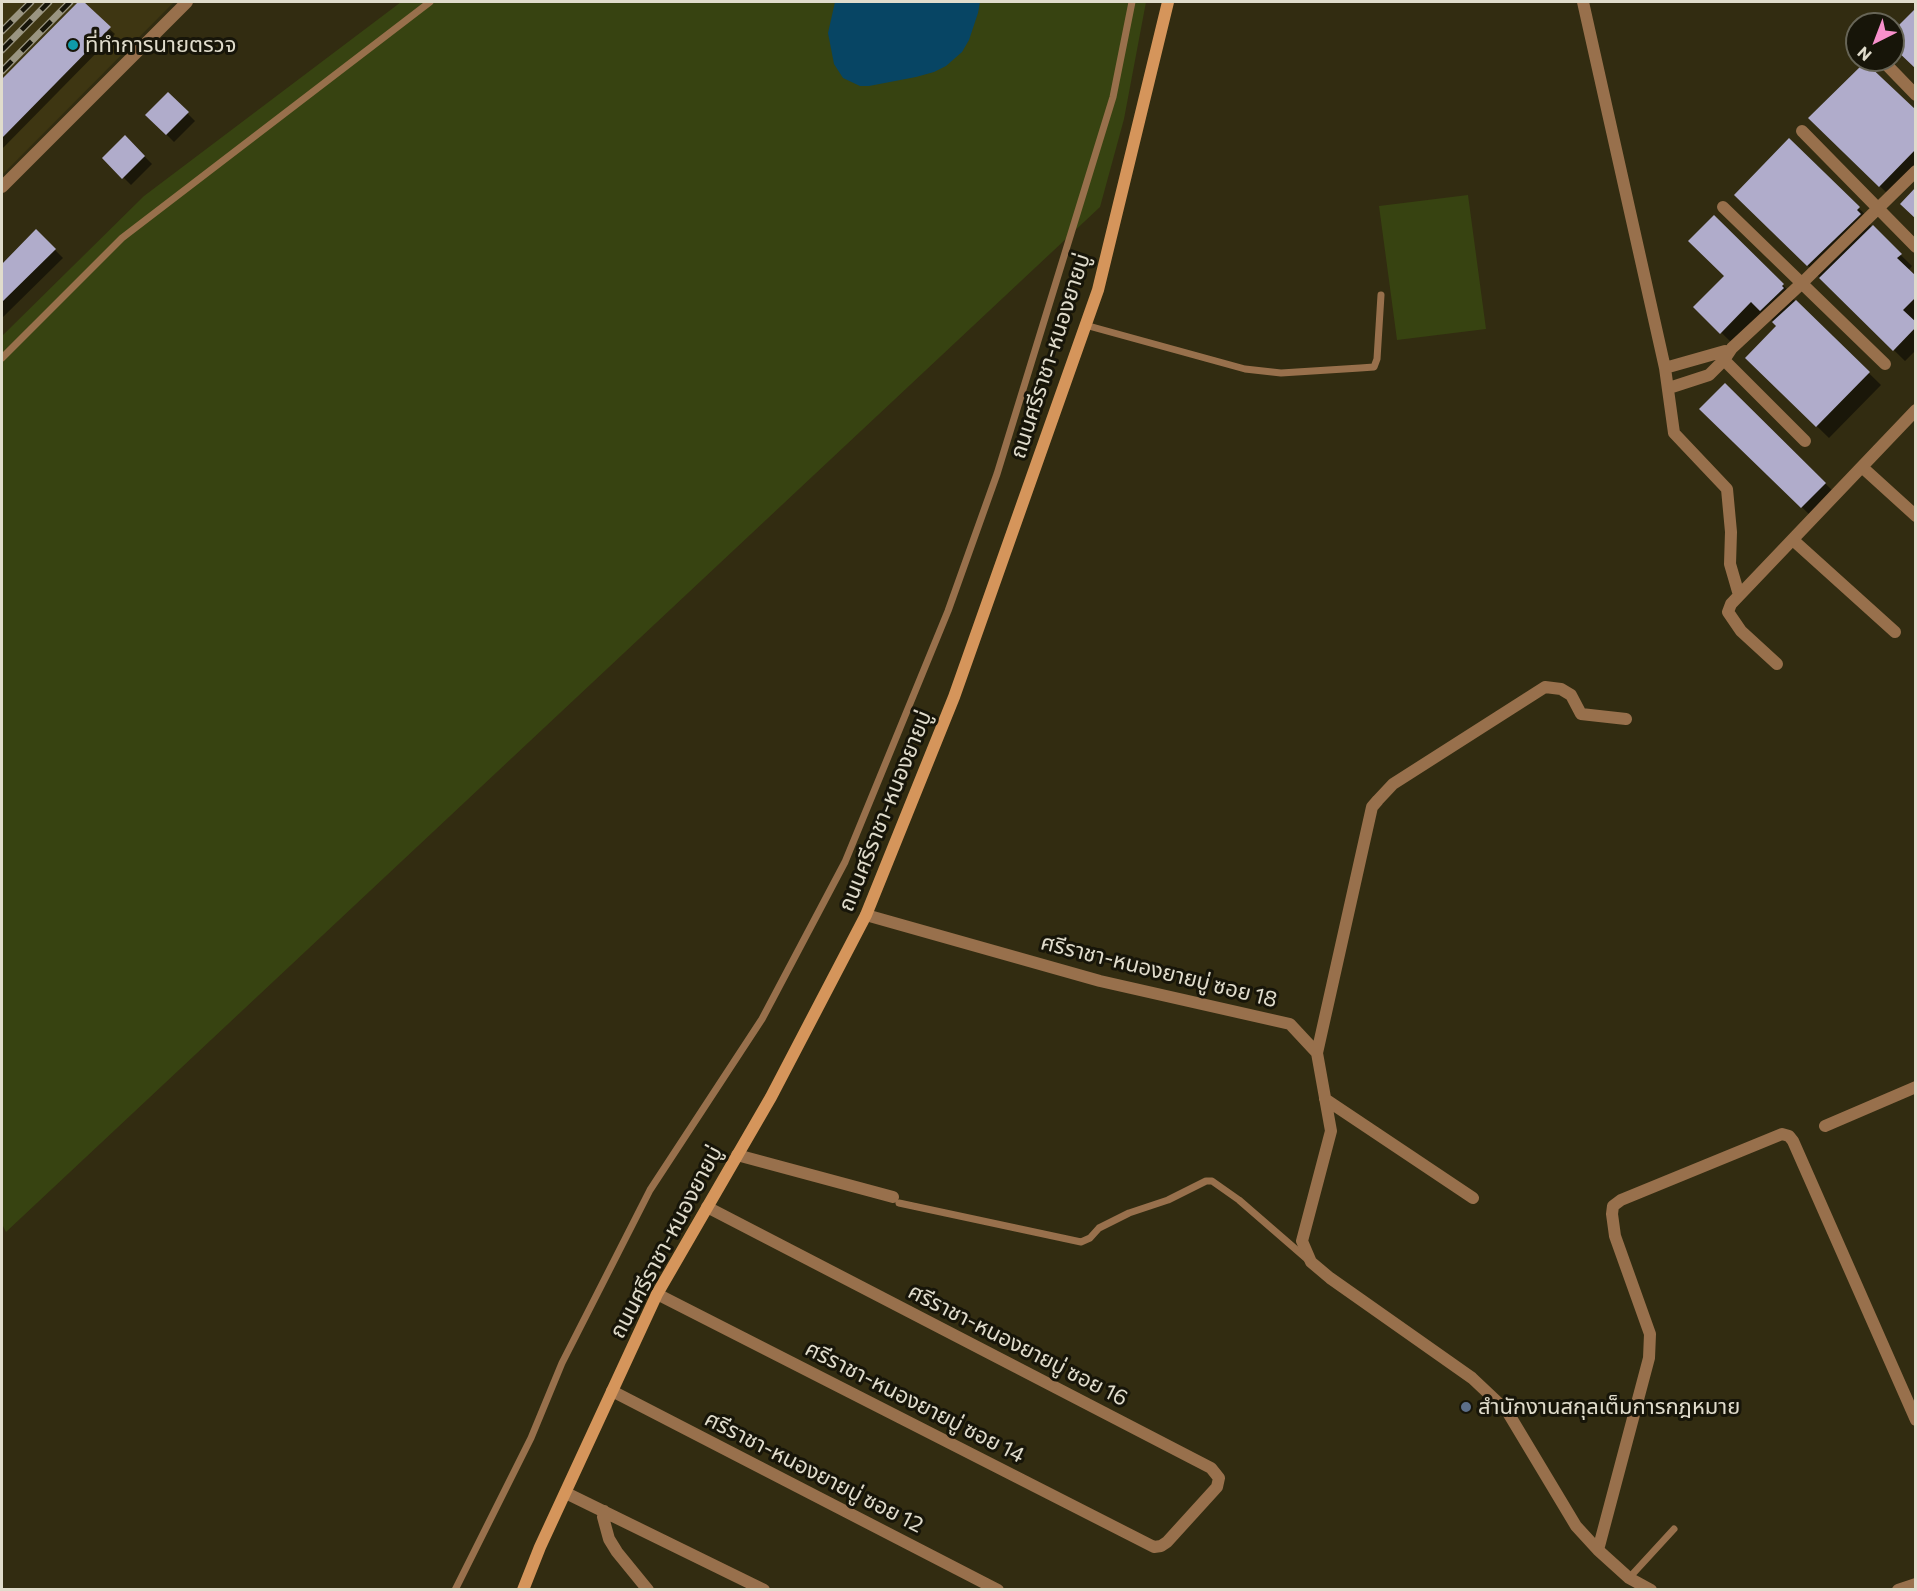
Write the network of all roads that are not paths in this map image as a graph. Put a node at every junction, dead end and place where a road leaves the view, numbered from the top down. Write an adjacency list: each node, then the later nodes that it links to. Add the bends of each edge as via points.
1 (187, 2): 10 (street)
2 (430, 2): 18 (lane, via 122,238)
3 (1132, 2): 51 (lane, via 1113,97 997,474 948,611 845,862 762,1019 650,1190 562,1363 531,1438)
4 (1168, 2): 16 (main road, ถนนศรีราชา-หนองยายบู่, via 1098,290)
5 (1583, 2): 20 (street)
6 (1894, 72): 7 (street)
7 (1916, 94)
8 (1802, 131): 12 (street)
9 (1916, 171): 12 (street)
10 (2, 187)
11 (1723, 207): 14 (street)
12 (1878, 208): 13 (street); 14 (street)
13 (1916, 247)
14 (1802, 283): 17 (street); 19 (street)
15 (1381, 295): 16 (lane, via 1377,359 1374,367 1367,368 1281,373 1245,369)
16 (1085, 325): 31 (main road, ถนนศรีราชา-หนองยายบู่, via 954,697)
17 (1721, 357): 20 (street); 21 (street, via 1709,375); 23 (street)
18 (2, 358)
19 (1885, 364)
20 (1665, 368): 21 (street)
21 (1669, 388): 27 (street, via 1674,433 1727,489 1730,564)
22 (1916, 410): 24 (street)
23 (1805, 441)
24 (1862, 467): 25 (street); 26 (street)
25 (1916, 516)
26 (1793, 540): 27 (street); 28 (street)
27 (1739, 595): 29 (street, via 1728,612 1741,631)
28 (1895, 632)
29 (1777, 664)
30 (1626, 719): 32 (street, via 1581,714 1571,695 1545,687 1393,784 1378,800 1372,807)
31 (866, 915): 32 (street, ศรีราชา-หนองยายบู่ ซอย 18, via 1100,981 1290,1024); 36 (main road, ถนนศรีราชา-หนองยายบู่)
32 (1317, 1053): 34 (street)
33 (1916, 1087): 35 (street)
34 (1325, 1099): 37 (street); 40 (street, via 1330,1131 1302,1241)
35 (1825, 1126)
36 (737, 1155): 38 (street); 39 (main road, ถนนศรีราชา-หนองยายบู่)
37 (1473, 1198)
38 (896, 1200): 40 (lane, via 1081,1242 1129,1213 1212,1181)
39 (707, 1207): 41 (main road, ถนนศรีราชา-หนองยายบู่); 47 (street, ศรีราชา-หนองยายบู่ ซอย 16, via 1215,1472 1220,1481 1217,1487 1167,1542)
40 (1311, 1262): 48 (street, via 1472,1378 1507,1411 1576,1526)
41 (657, 1294): 42 (main road, ถนนศรีราชา-หนองยายบู่); 47 (street, ศรีราชา-หนองยายบู่ ซอย 14)
42 (612, 1391): 44 (main road, ถนนศรีราชา-หนองยายบู่); 55 (street, ศรีราชา-หนองยายบู่ ซอย 12)
43 (1916, 1420): 48 (street, via 1792,1141 1782,1134 1613,1206 1615,1236 1650,1334 1649,1358)
44 (566, 1493): 45 (street); 52 (main road, ถนนศรีราชา-หนองยายบู่)
45 (604, 1511): 53 (street, via 609,1539); 54 (street)
46 (1674, 1529): 49 (lane)
47 (1154, 1547)
48 (1598, 1550): 49 (street)
49 (1629, 1578): 56 (street)
50 (1916, 1584): 57 (street)
51 (455, 1590)
52 (523, 1590)
53 (648, 1590)
54 (764, 1590)
55 (998, 1590)
56 (1651, 1590)
57 (1898, 1590)

